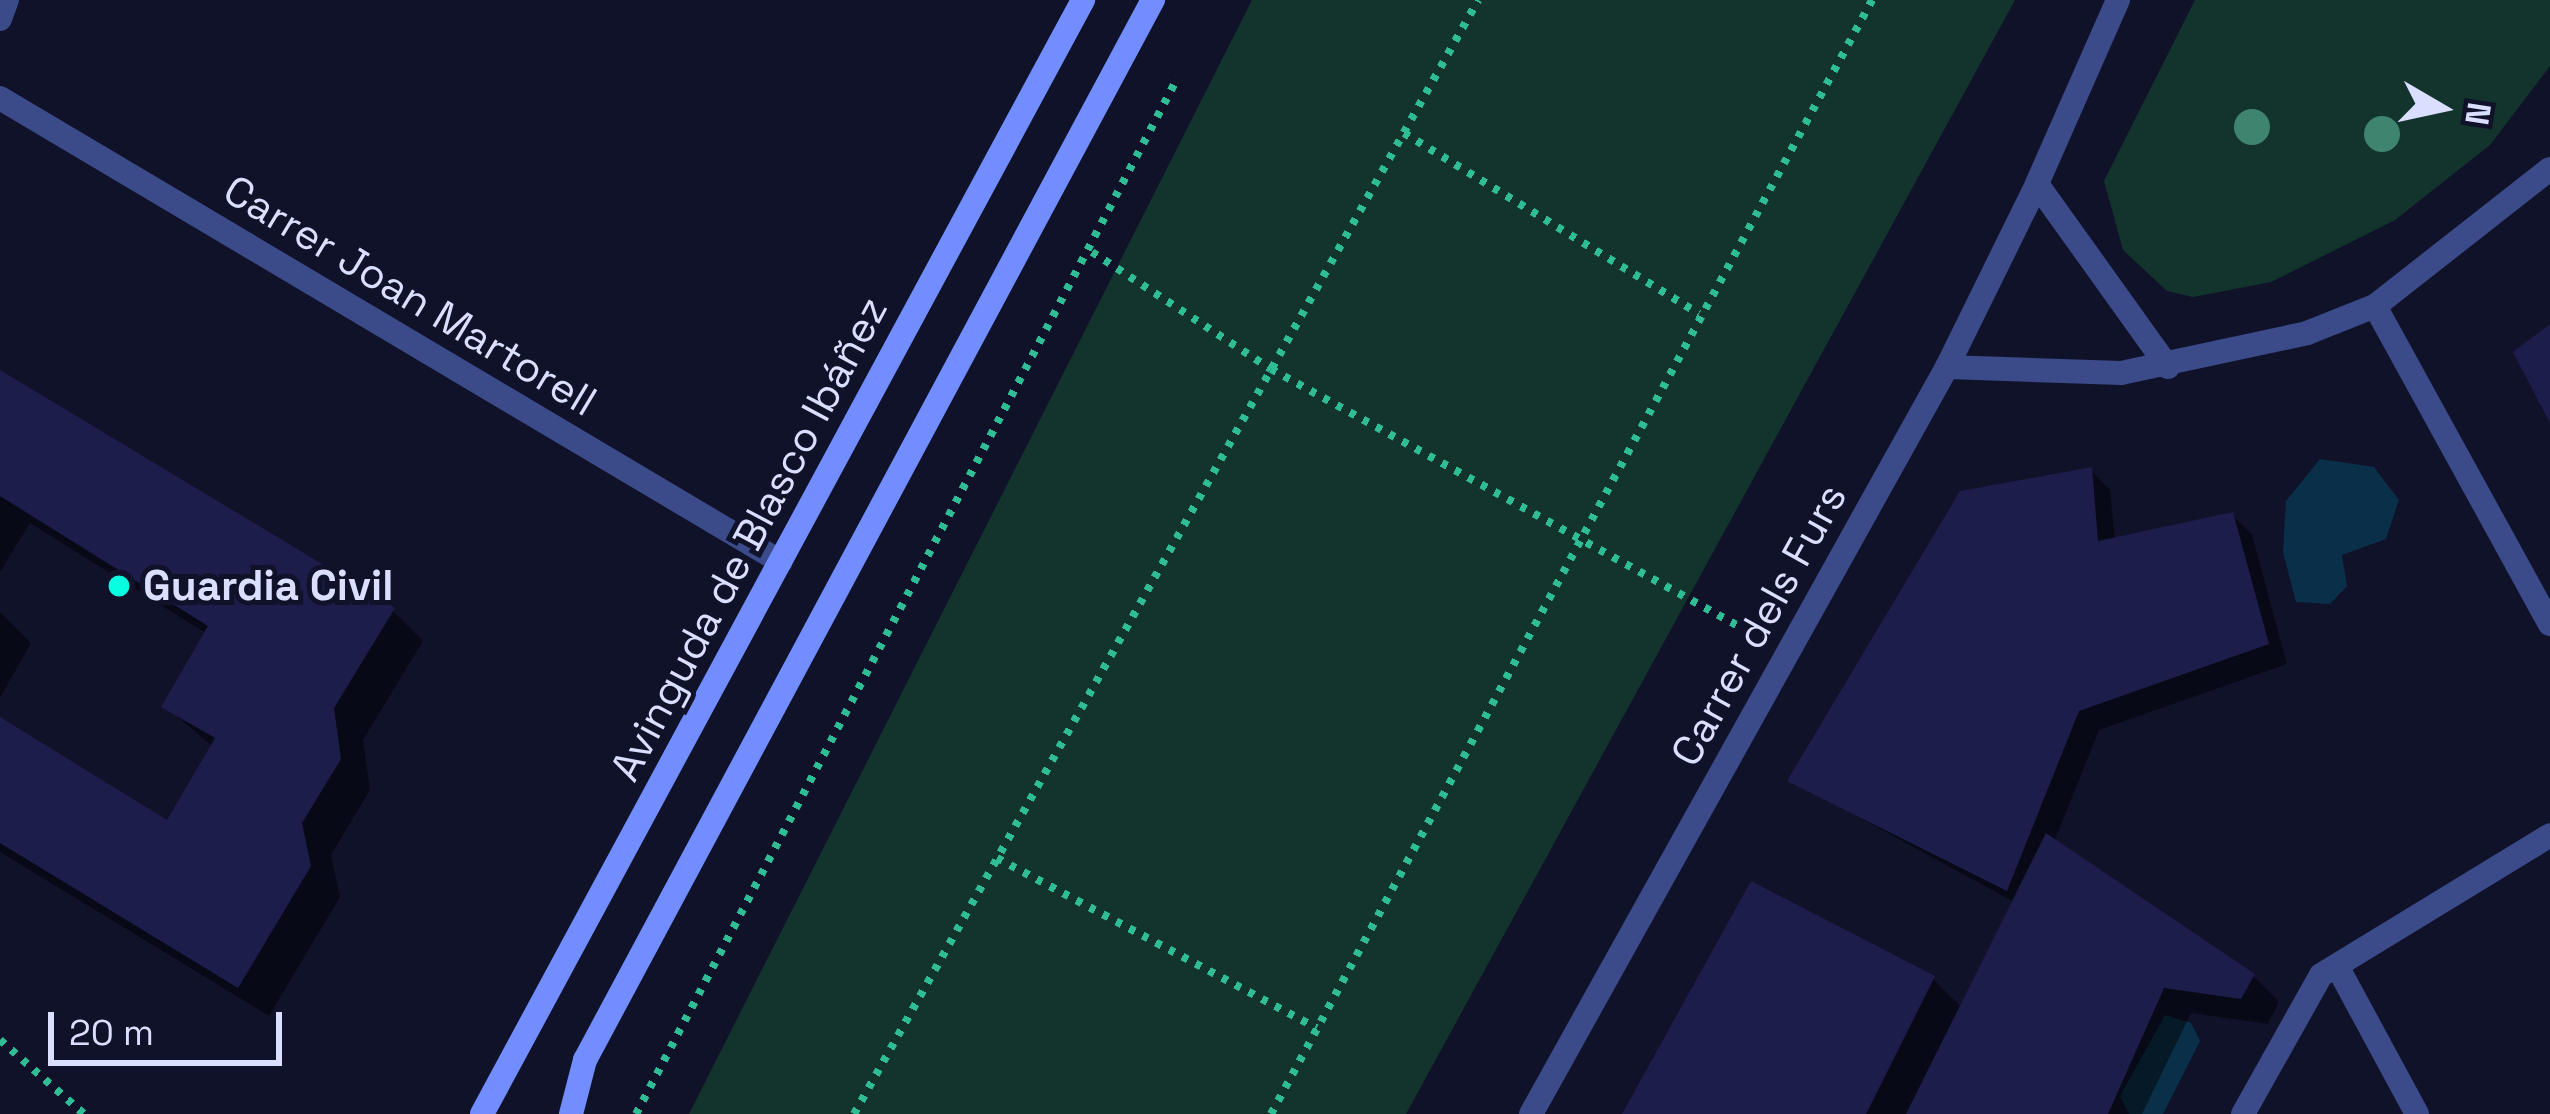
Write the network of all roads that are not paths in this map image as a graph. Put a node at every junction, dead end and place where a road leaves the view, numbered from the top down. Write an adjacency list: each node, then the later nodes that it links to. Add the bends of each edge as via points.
1 (7, 0): 5 (street)
2 (1083, 0): 12 (main road, Avinguda de Blasco Ibáñez)
3 (1153, 0): 17 (main road, via 585,1060)
4 (2118, 0): 8 (street)
5 (0, 19)
6 (0, 98): 12 (street, Carrer Joan Martorell)
7 (2550, 169): 9 (street)
8 (2037, 184): 10 (street, Carrer dels Furs); 11 (street)
9 (2375, 306): 11 (street); 13 (street)
10 (1947, 367): 11 (street); 18 (street, Carrer dels Furs)
11 (2168, 367)
12 (781, 562): 16 (main road, Avinguda de Blasco Ibáñez)
13 (2550, 624)
14 (2550, 836): 15 (street)
15 (2337, 966): 19 (street, via 2321,975); 20 (street)
16 (482, 1114)
17 (571, 1114)
18 (1531, 1114)
19 (2243, 1114)
20 (2417, 1114)

